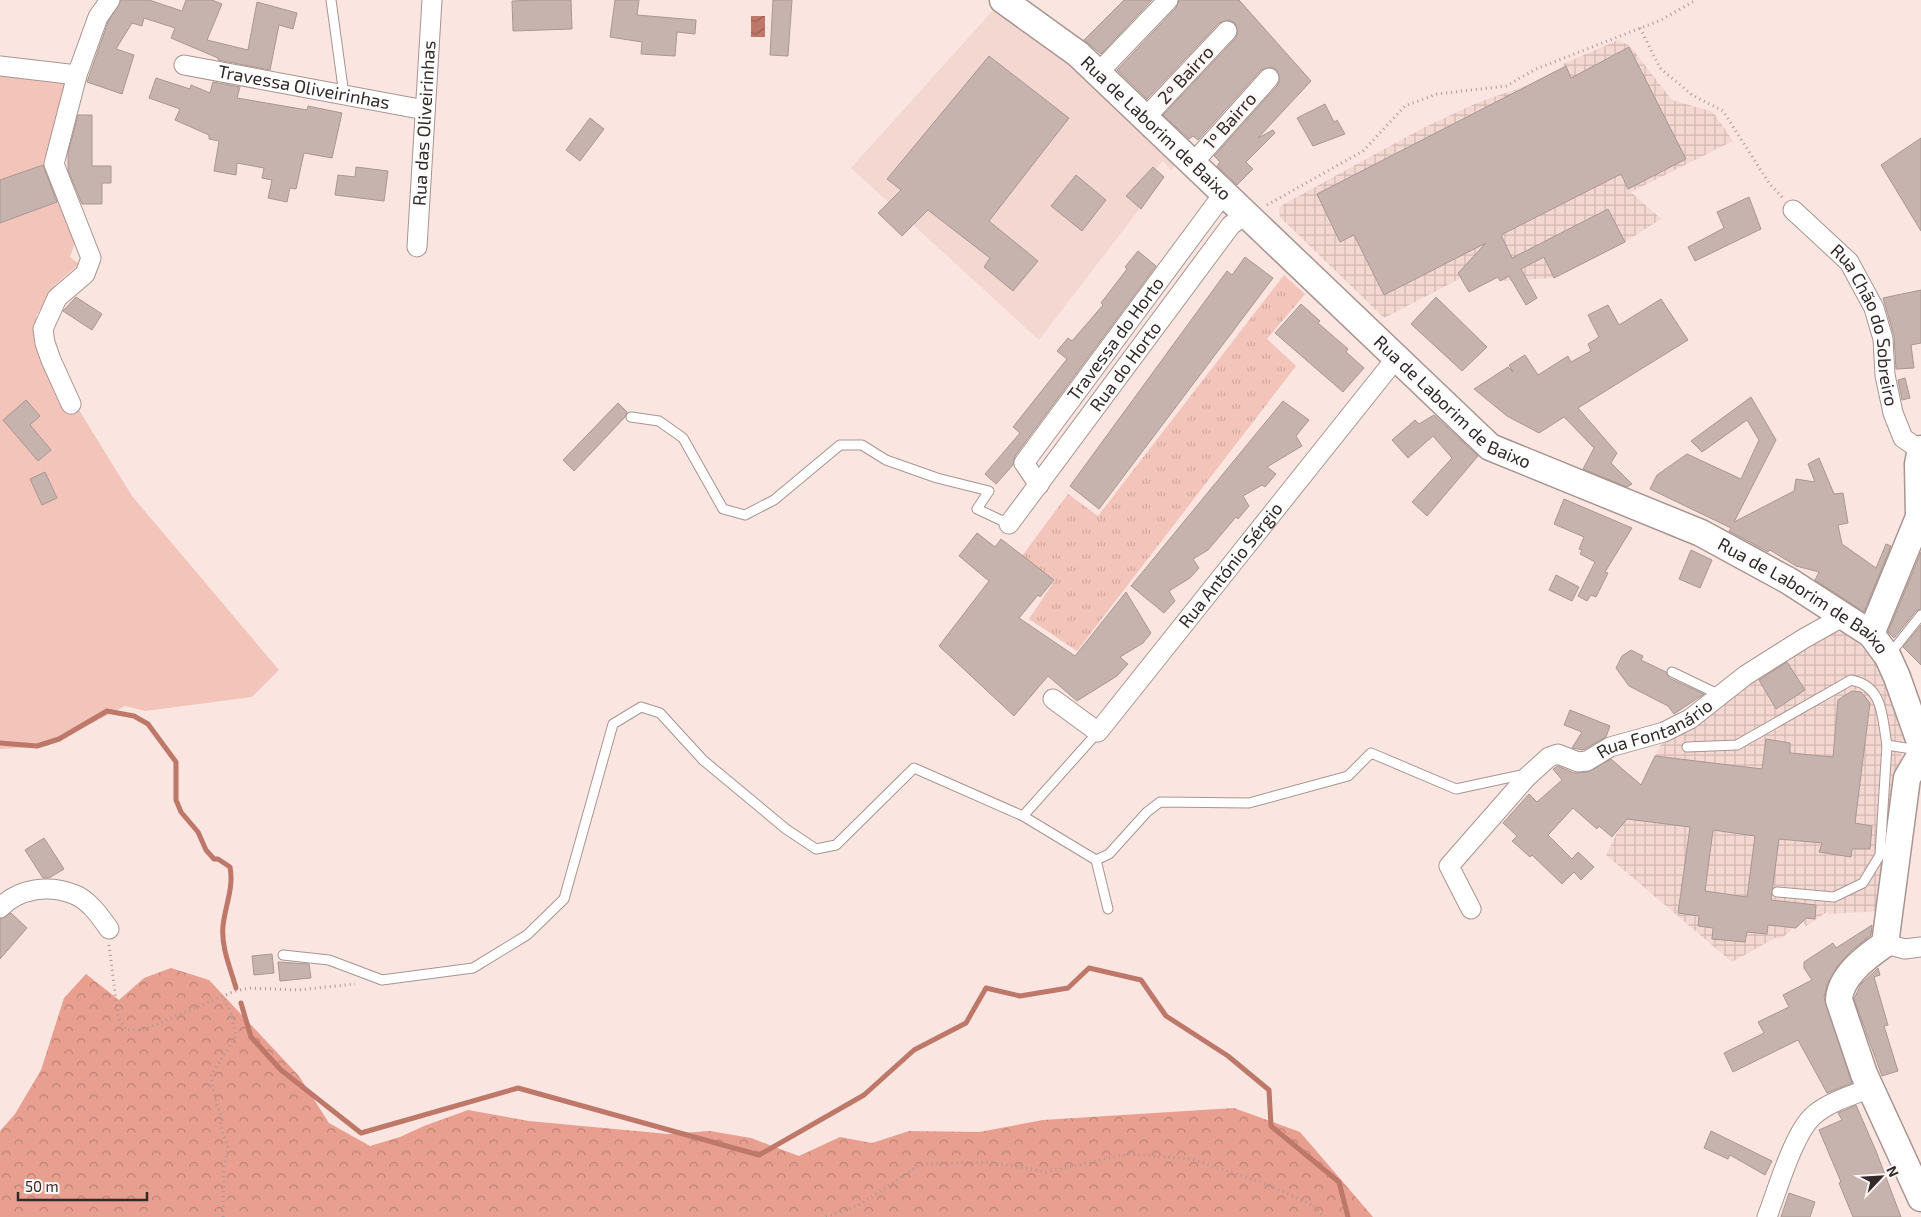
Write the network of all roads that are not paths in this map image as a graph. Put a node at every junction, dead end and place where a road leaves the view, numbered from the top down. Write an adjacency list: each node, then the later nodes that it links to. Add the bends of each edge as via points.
1 (110, 0): 10 (street, via 98,17)
2 (331, 0): 12 (lane)
3 (432, 0): 13 (street, Rua das Oliveirinhas)
4 (1003, 0): 9 (main road, Rua de Laborim de Baixo, via 1062,41)
5 (1168, 0): 9 (street)
6 (1227, 31): 14 (street, 2º Bairro)
7 (184, 65): 12 (street, Travessa Oliveirinhas)
8 (0, 66): 10 (street)
9 (1098, 73): 14 (main road, Rua de Laborim de Baixo)
10 (77, 75): 21 (street, via 54,164 91,258 85,274 57,298 43,328 50,360)
11 (1269, 78): 15 (street, 1º Bairro)
12 (344, 95): 13 (street, Travessa Oliveirinhas)
13 (425, 110): 19 (street, Rua das Oliveirinhas)
14 (1145, 118): 15 (main road, Rua de Laborim de Baixo)
15 (1192, 164): 16 (main road, Rua de Laborim de Baixo)
16 (1224, 193): 18 (main road, Rua de Laborim de Baixo); 24 (street, Travessa do Horto, via 1024,462)
17 (1793, 210): 23 (street, Rua Chão do Sobreiro, via 1849,262 1874,308 1883,339 1885,375 1893,413 1904,438)
18 (1247, 214): 20 (main road, Rua de Laborim de Baixo); 24 (street, Rua do Horto, via 1232,225)
19 (417, 247)
20 (1398, 357): 27 (main road, Rua de Laborim de Baixo, via 1490,447 1701,533 1789,581); 33 (street, Rua António Sérgio)
21 (71, 404)
22 (631, 418): 25 (lane, via 659,420 684,438 723,509 746,515 774,500 840,445 862,444 886,460 937,478 989,491 977,509)
23 (1921, 450): 28 (main road, via 1918,464 1919,517)
24 (1039, 485): 25 (street, Rua do Horto)
25 (1010, 524)
26 (1921, 615): 29 (lane)
27 (1844, 616): 28 (main road, Rua de Laborim de Baixo); 31 (street, Rua Fontanário, via 1746,675)
28 (1871, 634): 29 (main road, Rua de Laborim de Baixo)
29 (1888, 657): 35 (main road, Rua de Laborim de Baixo)
30 (1672, 672): 31 (lane)
31 (1720, 695): 38 (street, Rua Fontanário, via 1690,719 1664,732 1610,747 1587,761 1578,762 1558,754)
32 (1053, 699): 33 (street)
33 (1098, 732): 39 (lane)
34 (1887, 745): 36 (lane, via 1878,696 1864,682 1851,680 1737,745); 37 (lane); 41 (lane, via 1880,855 1863,883 1834,897)
35 (1921, 745)
36 (1687, 747)
37 (1921, 753): 46 (main road, via 1907,778)
38 (1532, 773): 40 (lane, via 1456,789 1370,752 1348,776 1248,803 1160,802 1109,854); 44 (street, Rua Fontanário, via 1449,866)
39 (1023, 816): 40 (lane); 48 (lane, via 914,768 836,845 816,849 786,829 703,760 660,713 642,707 613,724 564,899 527,935 473,968 382,980 329,960)
40 (1096, 860): 43 (lane)
41 (1777, 892)
42 (0, 908): 45 (street, via 20,894 41,888 74,894 98,912)
43 (1108, 909)
44 (1471, 909)
45 (109, 929)
46 (1885, 944): 47 (street, via 1905,949); 49 (main road, via 1864,958 1840,993 1846,1022)
47 (1921, 947)
48 (283, 955)
49 (1870, 1088): 50 (main road); 51 (street, via 1815,1114 1802,1128)
50 (1921, 1198)
51 (1767, 1217)

